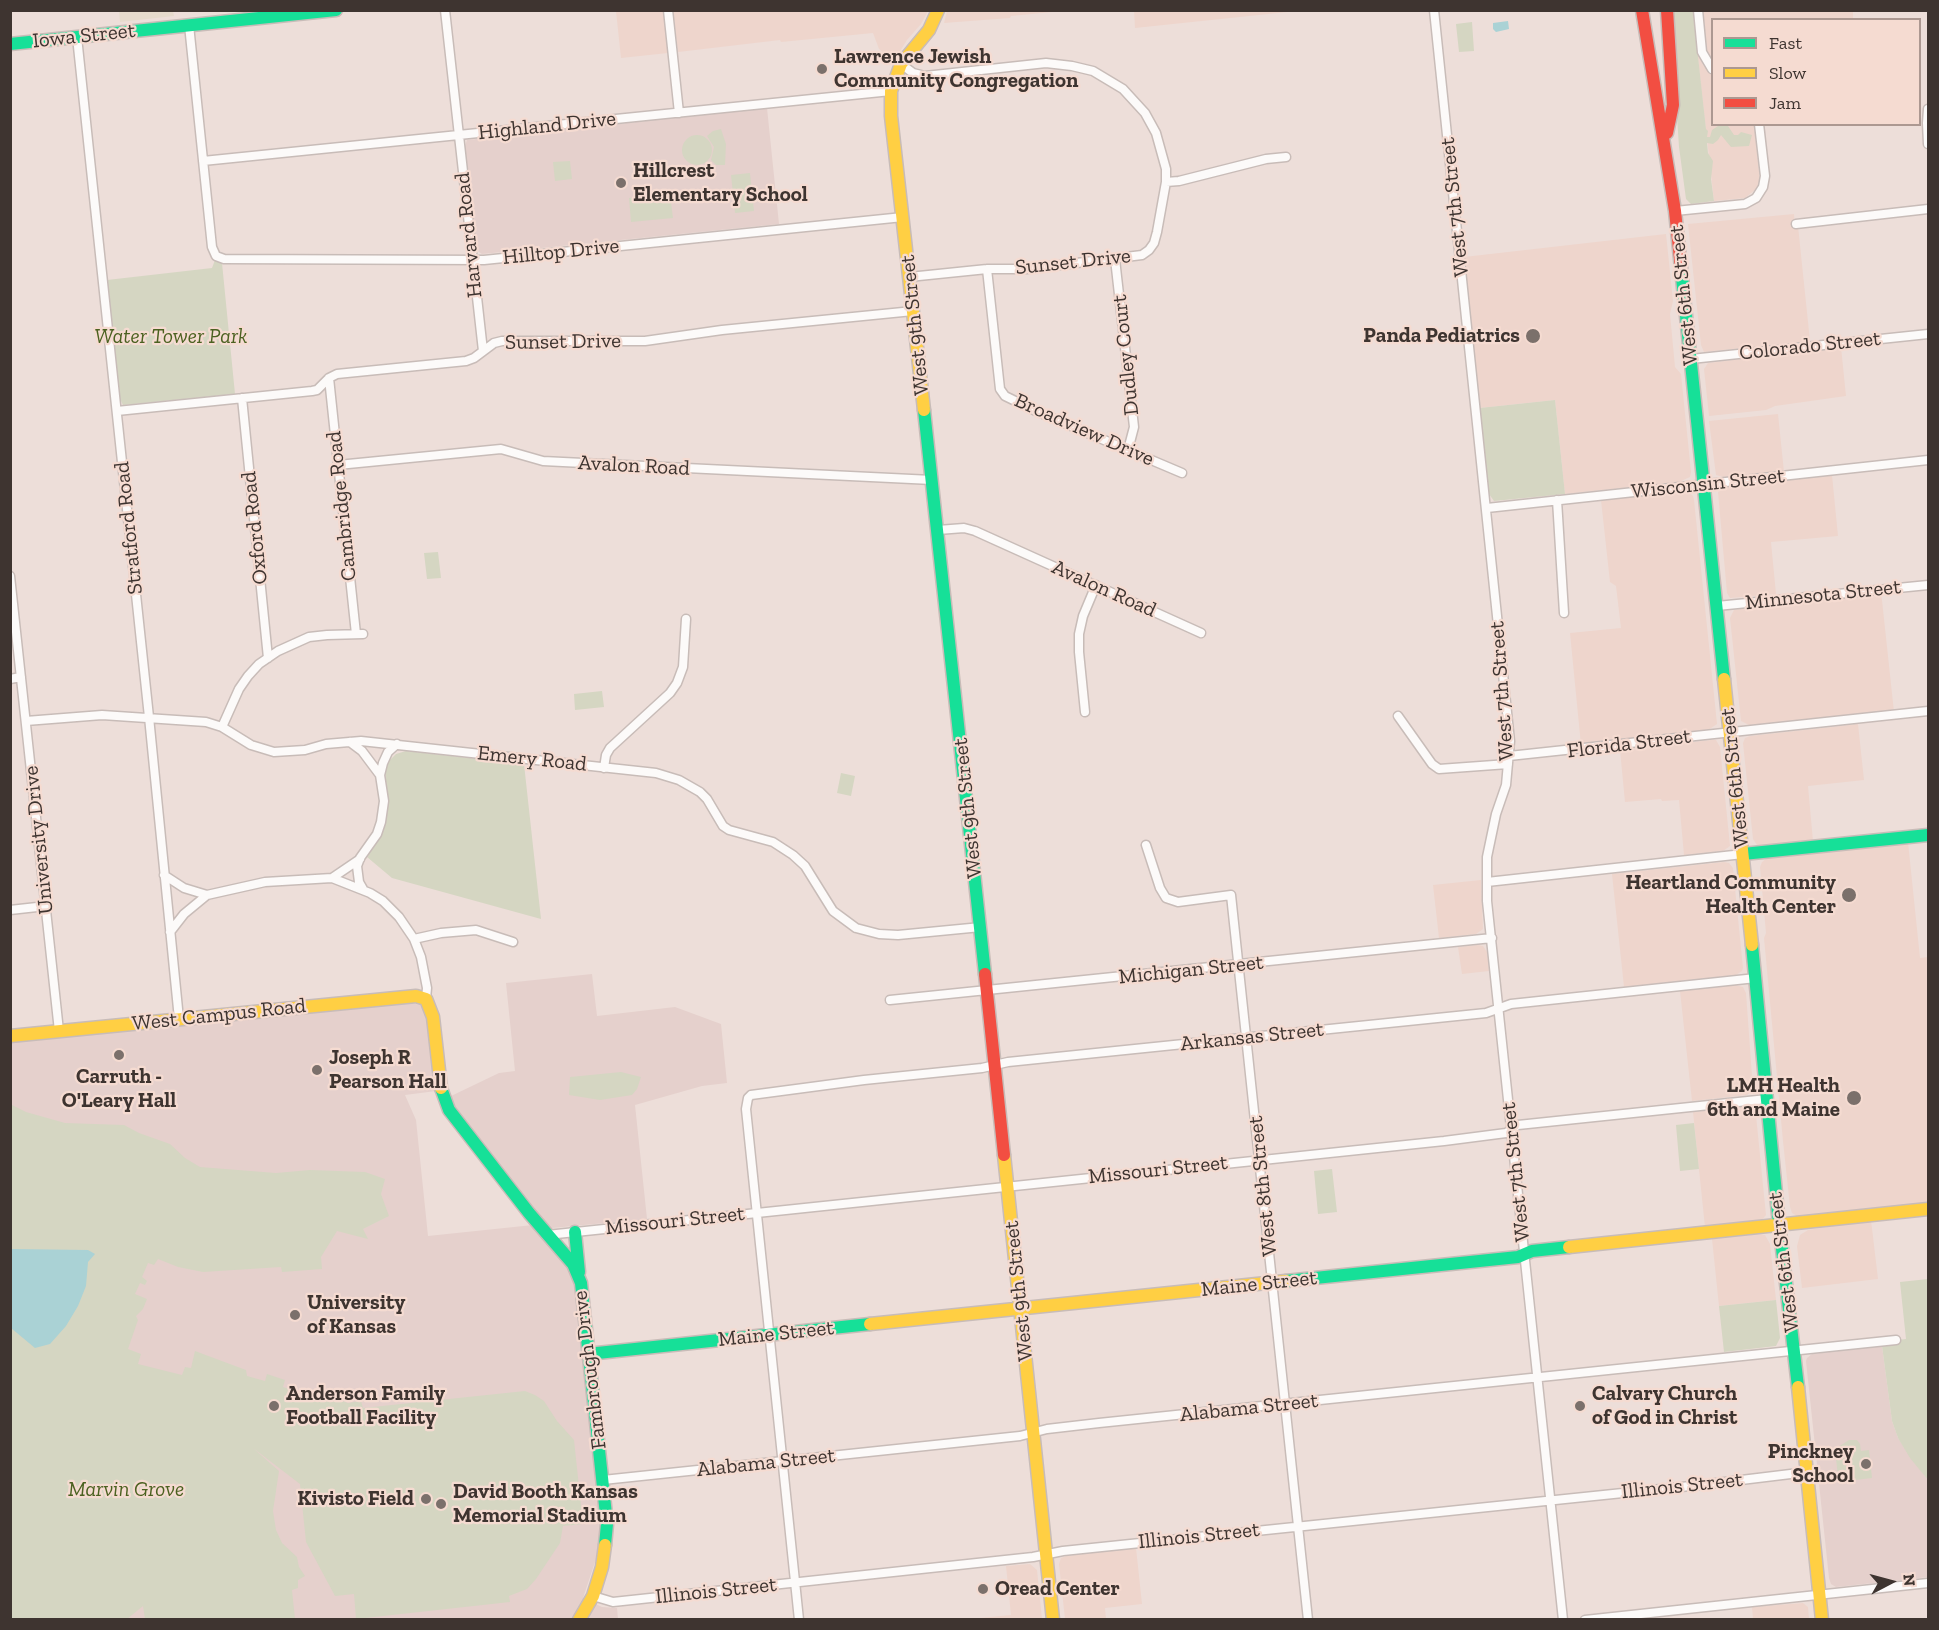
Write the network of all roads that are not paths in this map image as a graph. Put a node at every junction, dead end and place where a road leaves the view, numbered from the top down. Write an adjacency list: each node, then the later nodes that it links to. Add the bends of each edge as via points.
1 (336, 10): 9 (main road, Iowa Street)
2 (445, 10): 19 (street, Harvard Road)
3 (668, 10): 17 (street)
4 (938, 10): 13 (main road, West 9th Street, via 929,30)
5 (1434, 10): 47 (street, West 7th Street)
6 (1642, 10): 20 (main road, West 6th Street)
7 (1667, 10): 20 (main road, via 1673,105)
8 (1698, 10): 14 (street, via 1702,52)
9 (223, 16): 10 (main road, Iowa Street)
10 (189, 25): 11 (main road, Iowa Street); 23 (street)
11 (77, 37): 12 (main road, Iowa Street); 39 (street, Stratford Road)
12 (10, 44)
13 (901, 64): 15 (main road, West 9th Street); 24 (street, via 925,76 1046,63 1080,67 1109,79 1136,101 1151,122 1160,143)
14 (1711, 66)
15 (891, 91): 17 (street, Highland Drive); 27 (main road, West 9th Street)
16 (1929, 109): 21 (street)
17 (679, 113): 19 (street, Highland Drive)
18 (1759, 126): 26 (street, via 1765,176 1756,198 1745,204)
19 (458, 135): 23 (street, Highland Drive); 30 (street, Harvard Road)
20 (1665, 141): 26 (main road, West 6th Street)
21 (1929, 144)
22 (1286, 156): 24 (street)
23 (203, 161): 30 (street, Hilltop Drive, via 212,247 219,257)
24 (1166, 182): 29 (street, Sunset Drive, via 1157,232 1149,250 1142,255)
25 (1929, 209): 28 (street)
26 (1675, 211): 36 (main road, West 6th Street)
27 (903, 217): 30 (street, Hilltop Drive); 32 (main road, West 9th Street)
28 (1796, 224)
29 (1115, 259): 31 (street, Sunset Drive, via 1027,269); 40 (street, Dudley Court, via 1134,428)
30 (472, 261): 35 (street, Harvard Road)
31 (987, 269): 32 (street, Sunset Drive); 40 (street, Broadview Drive, via 1002,392 1038,412)
32 (909, 277): 33 (main road, West 9th Street)
33 (913, 310): 35 (street, Sunset Drive, via 645,341 502,341); 44 (main road, West 9th Street)
34 (1929, 334): 36 (street, Colorado Street)
35 (483, 351): 37 (street, Sunset Drive, via 466,362 343,373)
36 (1691, 359): 45 (main road, West 6th Street)
37 (328, 378): 38 (street, Sunset Drive, via 312,391); 42 (street, Cambridge Road)
38 (242, 398): 39 (street, Sunset Drive); 56 (street, Oxford Road)
39 (117, 411): 62 (street, Stratford Road)
40 (1128, 450): 43 (street, Broadview Drive)
41 (1929, 460): 45 (street, Wisconsin Street)
42 (338, 465): 44 (street, Avalon Road, via 501,449 563,462); 56 (street, Cambridge Road, via 359,634 302,639)
43 (1182, 473)
44 (932, 480): 48 (main road, West 9th Street)
45 (1704, 484): 46 (street, Wisconsin Street); 52 (main road, West 6th Street)
46 (1557, 500): 47 (street, Wisconsin Street); 53 (street)
47 (1487, 508): 68 (street, West 7th Street)
48 (938, 530): 50 (street, Avalon Road, via 975,531); 82 (main road, West 9th Street)
49 (10, 576): 57 (street, University Drive)
50 (1096, 585): 55 (street, Avalon Road); 60 (street, via 1079,634)
51 (1929, 585): 52 (street, Minnesota Street)
52 (1717, 606): 65 (main road, West 6th Street)
53 (1564, 613)
54 (686, 619): 69 (street, via 683,667 677,683 610,748)
55 (1201, 633)
56 (268, 658): 64 (street, via 239,689)
57 (21, 678): 58 (street); 63 (street, University Drive)
58 (10, 679)
59 (1929, 711): 65 (street, Florida Street)
60 (1085, 712)
61 (1398, 716): 68 (street, Florida Street, via 1439,769)
62 (149, 717): 63 (street, Emery Road, via 102,715); 64 (street, Emery Road); 75 (street, Stratford Road)
63 (26, 721): 80 (street, University Drive)
64 (222, 727): 66 (street, Emery Road, via 251,745 274,752)
65 (1730, 732): 68 (street, Florida Street); 73 (main road, West 6th Street)
66 (350, 742): 67 (street, Emery Road); 70 (street)
67 (397, 744): 69 (street, Emery Road); 70 (street, via 386,756)
68 (1509, 760): 77 (street, West 7th Street, via 1491,836)
69 (604, 768): 82 (street, Emery Road, via 656,773 690,785 707,799 729,830 762,838 794,855 833,911 856,928 898,935)
70 (380, 775): 74 (street, via 384,801 381,822 371,846)
71 (1929, 835): 73 (main road)
72 (1146, 845): 87 (street, West 8th Street, via 1166,898 1178,902 1231,895)
73 (1743, 854): 77 (street); 88 (main road, West 6th Street)
74 (360, 858): 76 (street); 78 (street, via 357,874)
75 (164, 875): 79 (street, via 184,888); 83 (street, Stratford Road)
76 (332, 878): 78 (street); 79 (street, via 265,882)
77 (1487, 882): 84 (street, West 7th Street)
78 (363, 889): 85 (street, via 391,908)
79 (207, 895): 83 (street)
80 (46, 906): 81 (street); 94 (street, University Drive)
81 (10, 910)
82 (981, 927): 89 (main road, West 9th Street)
83 (170, 932): 93 (street, Stratford Road)
84 (1492, 938): 87 (street, Michigan Street); 92 (street, West 7th Street)
85 (414, 939): 86 (street, via 476,930); 90 (street, via 424,970)
86 (513, 942)
87 (1239, 965): 89 (street, Michigan Street); 96 (street, West 8th Street)
88 (1756, 978): 92 (street, Arkansas Street); 98 (main road, West 6th Street)
89 (987, 991): 91 (street, Michigan Street); 97 (main road, West 9th Street)
90 (426, 999): 93 (main road, West Campus Road, via 416,996); 106 (main road, Fambrough Drive, via 441,1087 449,1110)
91 (890, 1000)
92 (1499, 1008): 96 (street, Arkansas Street, via 1486,1013); 99 (street, West 7th Street)
93 (179, 1019): 94 (main road, West Campus Road)
94 (59, 1031): 95 (main road, West Campus Road)
95 (10, 1036)
96 (1247, 1038): 97 (street, Arkansas Street); 100 (street, West 8th Street)
97 (995, 1065): 101 (main road, West 9th Street); 103 (street, Arkansas Street, via 748,1098)
98 (1767, 1099): 99 (street, Missouri Street, via 1518,1125); 104 (main road, West 6th Street)
99 (1512, 1129): 100 (street, Missouri Street, via 1506,1134); 107 (street, West 7th Street)
100 (1260, 1160): 101 (street, Missouri Street); 109 (street, West 8th Street)
101 (1008, 1185): 103 (street, Missouri Street); 110 (main road, West 9th Street)
102 (1929, 1209): 104 (main road, Maine Street)
103 (757, 1213): 105 (street, Missouri Street); 111 (street)
104 (1779, 1226): 107 (main road, Maine Street); 113 (main road, West 6th Street)
105 (575, 1232): 106 (street, Missouri Street); 108 (main road)
106 (547, 1234): 108 (main road, Fambrough Drive, via 573,1264)
107 (1525, 1254): 109 (main road, Maine Street); 115 (street, West 7th Street)
108 (581, 1283): 114 (main road, Fambrough Drive)
109 (1273, 1283): 110 (main road, Maine Street); 116 (street, West 8th Street)
110 (1021, 1308): 111 (main road, Maine Street); 117 (main road, West 9th Street)
111 (769, 1335): 114 (main road, Maine Street); 118 (street)
112 (1896, 1340): 113 (street, Alabama Street)
113 (1794, 1351): 115 (street, Alabama Street); 119 (main road, West 6th Street)
114 (588, 1354): 120 (main road, Fambrough Drive)
115 (1538, 1378): 116 (street, Alabama Street); 121 (street, West 7th Street)
116 (1286, 1405): 117 (street, Alabama Street); 122 (street, West 8th Street)
117 (1034, 1432): 118 (street, Alabama Street); 123 (main road, West 9th Street)
118 (782, 1461): 120 (street, Alabama Street); 124 (street)
119 (1807, 1472): 121 (street, Illinois Street); 126 (main road, West 6th Street)
120 (603, 1480): 127 (main road, Fambrough Drive, via 606,1544)
121 (1550, 1500): 122 (street, Illinois Street); 132 (street, West 7th Street)
122 (1299, 1526): 123 (street, Illinois Street); 131 (street, West 8th Street)
123 (1047, 1554): 124 (street, Illinois Street); 130 (main road, West 9th Street)
124 (795, 1583): 127 (street, Illinois Street, via 613,1602); 129 (street)
125 (1929, 1583): 126 (street)
126 (1820, 1594): 133 (street); 134 (main road, West 6th Street)
127 (593, 1596): 128 (main road, Fambrough Drive)
128 (579, 1620)
129 (799, 1620)
130 (1053, 1620)
131 (1308, 1620)
132 (1563, 1620)
133 (1585, 1620)
134 (1822, 1620)

